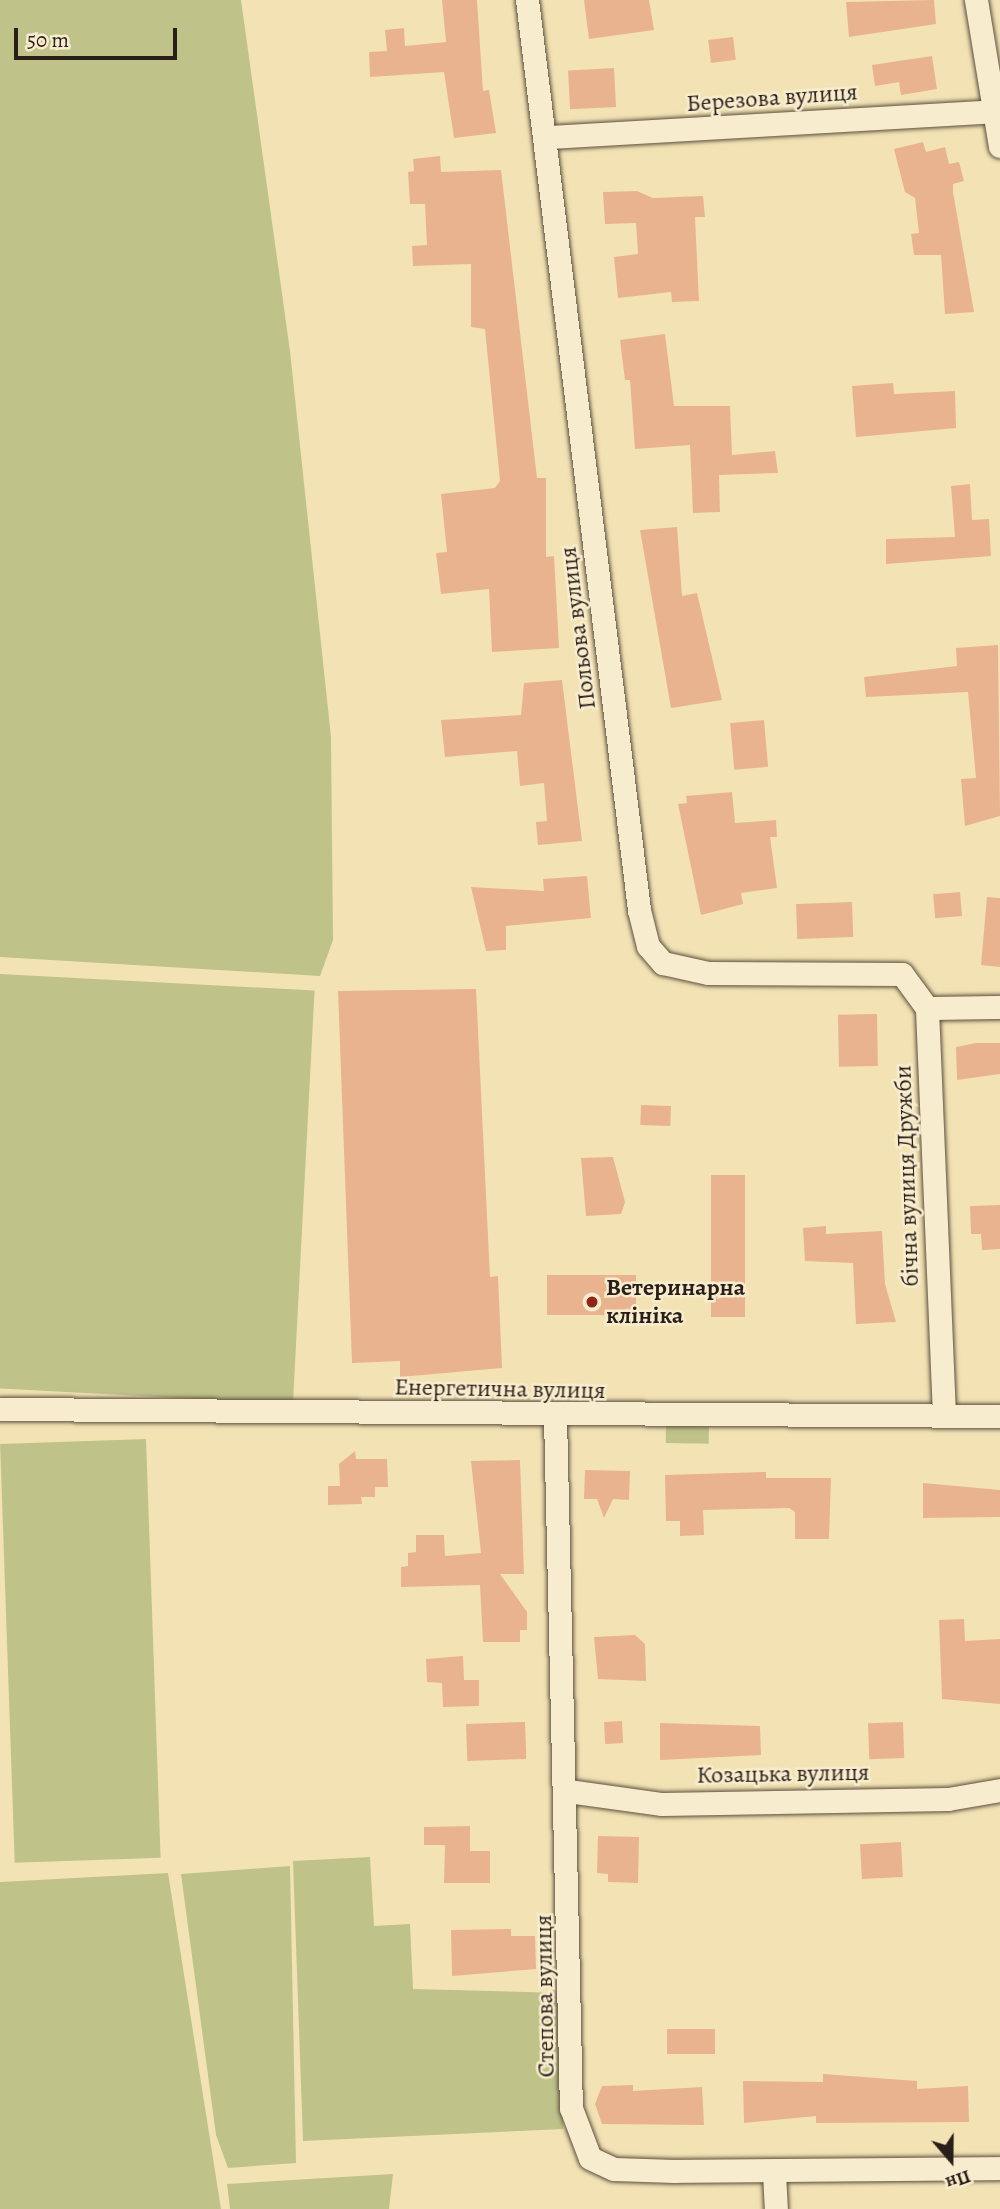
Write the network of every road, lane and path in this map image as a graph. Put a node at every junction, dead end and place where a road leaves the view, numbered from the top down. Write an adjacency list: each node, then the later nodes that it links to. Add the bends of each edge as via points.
1 (527, 0): 4 (street, Польова вулиця)
2 (976, 0): 3 (street)
3 (997, 111): 4 (street, Березова вулиця); 5 (street)
4 (548, 138): 7 (street, Польова вулиця, via 548,193 639,910 649,946 663,963 708,973 902,974)
5 (1000, 146)
6 (1000, 1007): 7 (street)
7 (927, 1008): 9 (street, бічна вулиця Дружби)
8 (0, 1409): 10 (street, Енергетична вулиця)
9 (944, 1415): 10 (street, Енергетична вулиця); 11 (street, Енергетична вулиця)
10 (555, 1416): 13 (street, Степова вулиця)
11 (1000, 1416)
12 (1000, 1790): 13 (street, Козацька вулиця, via 948,1799 662,1804)
13 (568, 1791): 15 (street, Степова вулиця, via 571,2108 579,2139 590,2158 614,2169 722,2166)
14 (1000, 2168): 15 (street, Степова вулиця, via 802,2166)
15 (774, 2173): 16 (street)
16 (776, 2209)

